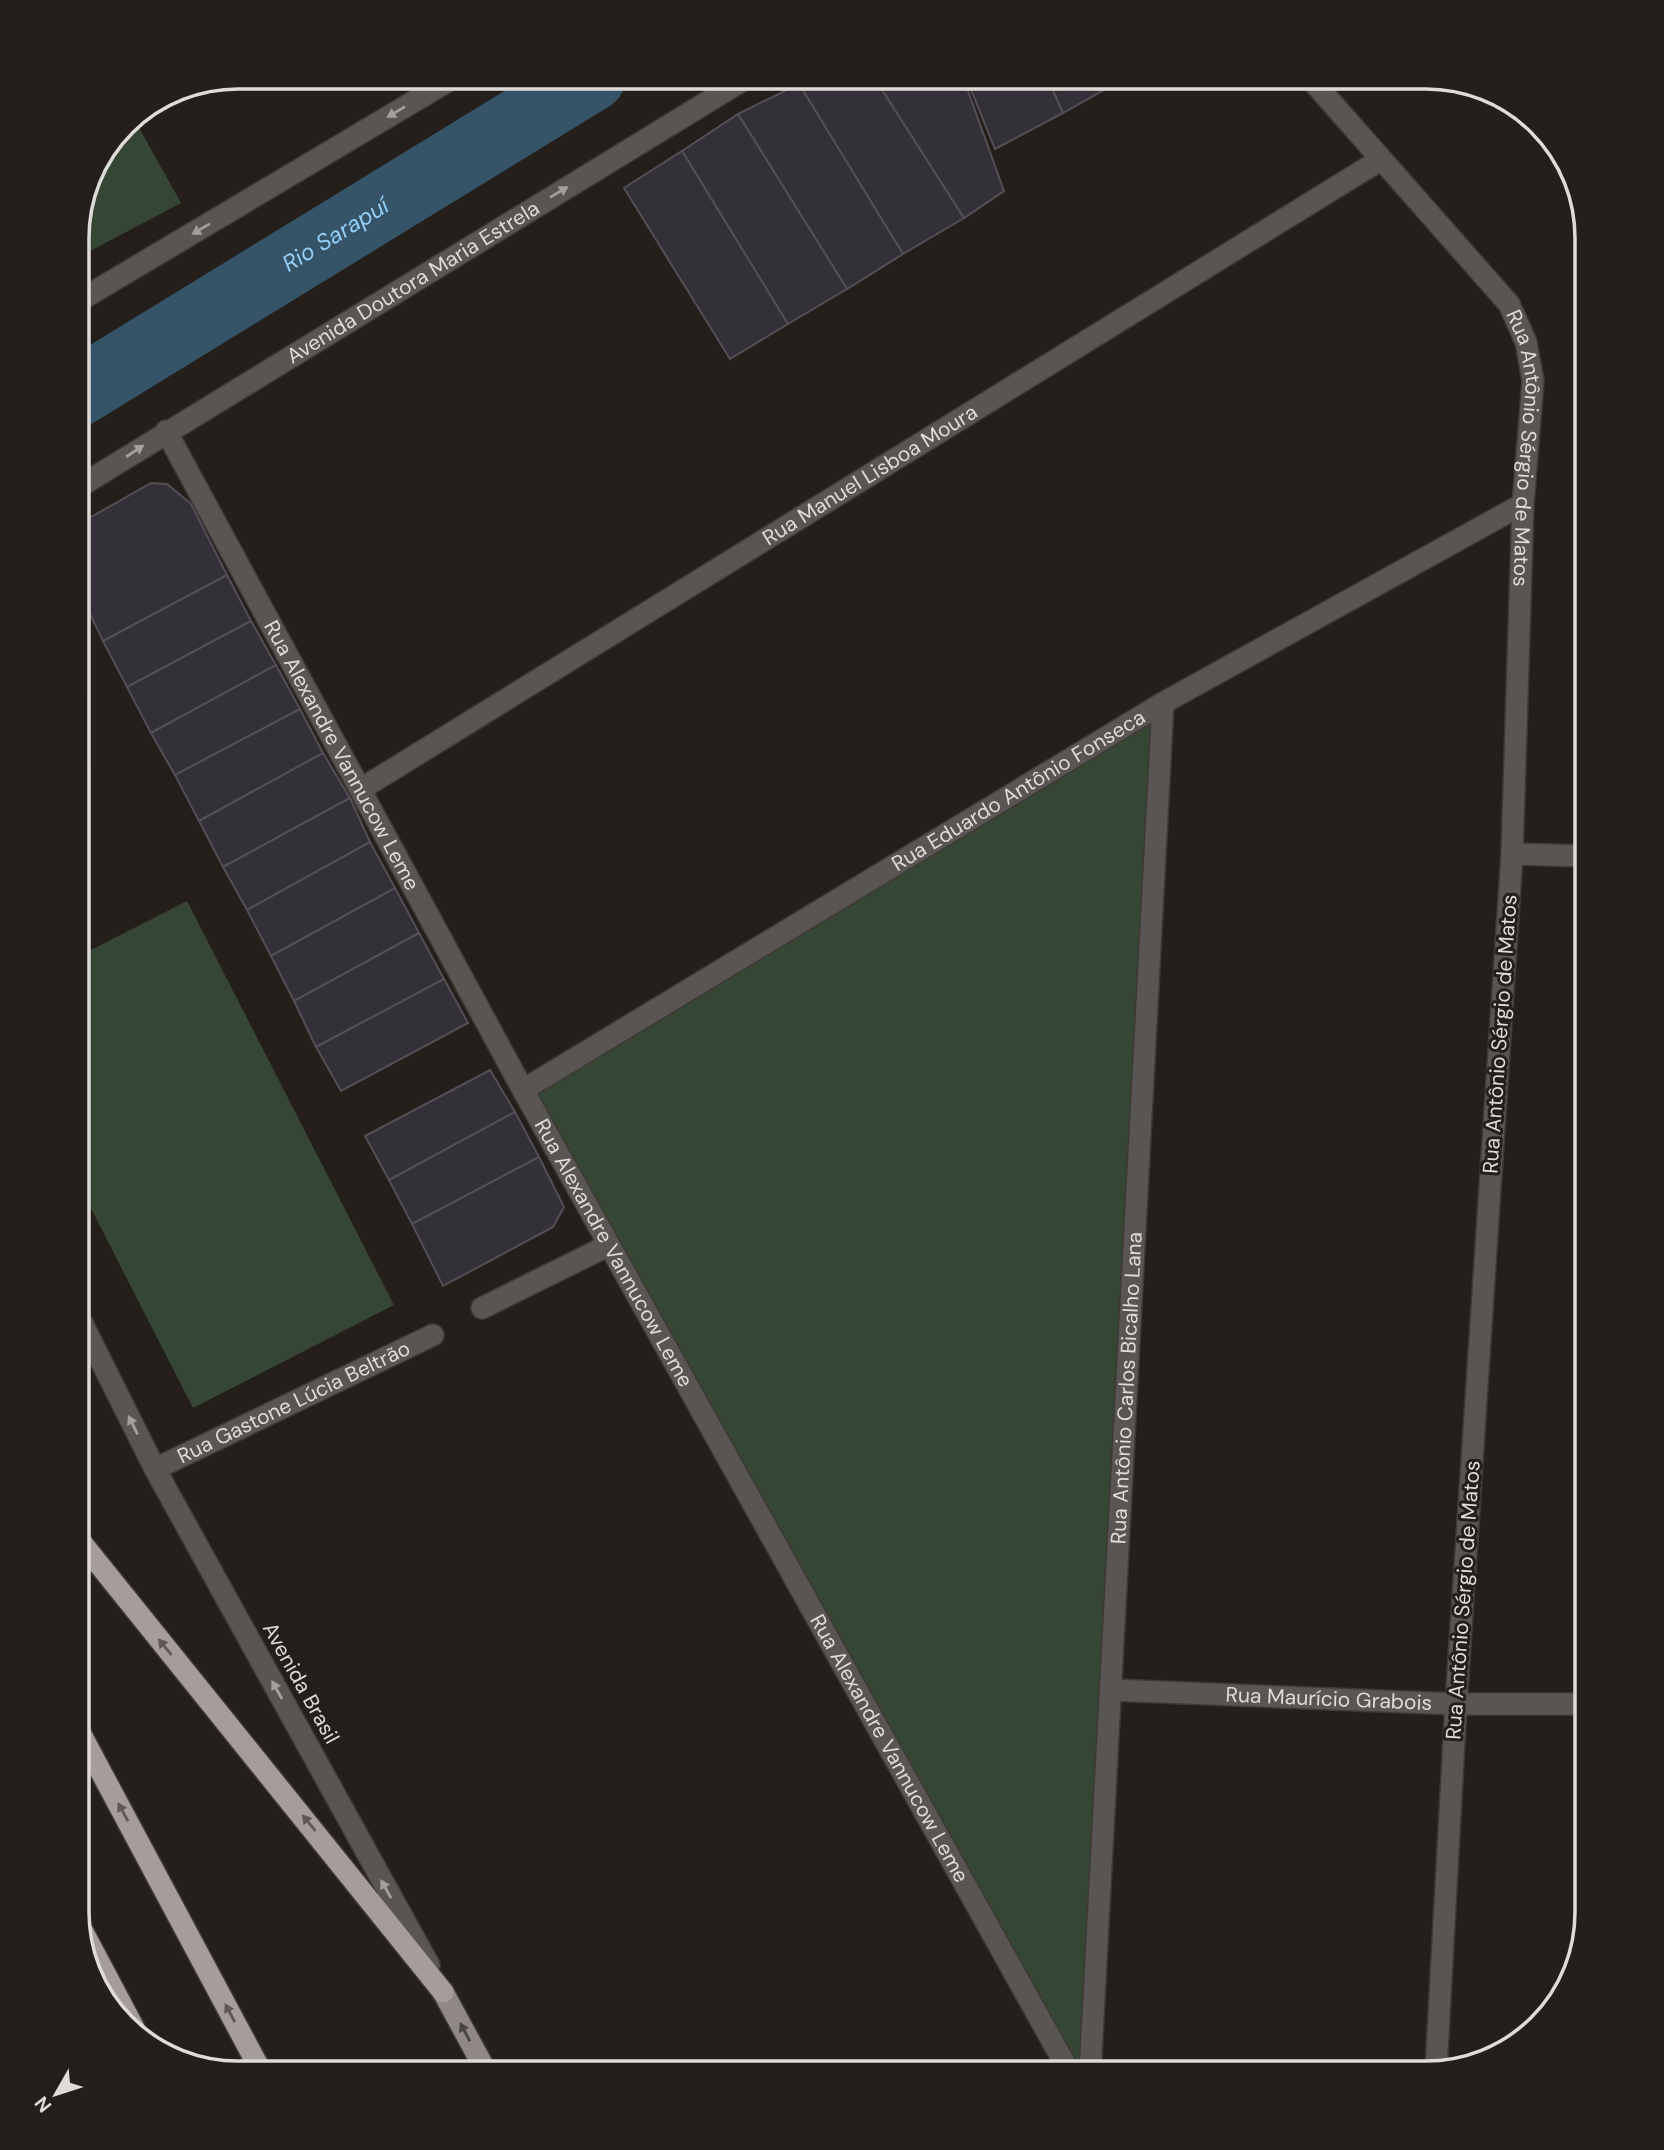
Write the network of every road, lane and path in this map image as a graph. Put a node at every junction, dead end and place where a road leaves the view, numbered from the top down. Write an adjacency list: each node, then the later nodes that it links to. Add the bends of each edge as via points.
1 (435, 89): 5 (street, one-way to 5)
2 (728, 89): 6 (street, Avenida Doutora Maria Estrela, one-way to 2)
3 (1320, 90): 4 (street, Rua Antônio Sérgio de Matos)
4 (1380, 160): 8 (street, Rua Antônio Sérgio de Matos, via 1509,304 1526,342 1533,381); 10 (street, Rua Manuel Lisboa Moura)
5 (90, 294)
6 (166, 431): 7 (street, Avenida Doutora Maria Estrela, one-way to 6); 10 (street, Rua Alexandre Vannucow Leme)
7 (90, 480)
8 (1523, 504): 9 (street, Rua Eduardo Antônio Fonseca); 11 (street, Rua Antônio Sérgio de Matos)
9 (1163, 703): 13 (street, Rua Eduardo Antônio Fonseca); 20 (street, Rua Antônio Carlos Bicalho Lana)
10 (361, 789): 13 (street, Rua Alexandre Vannucow Leme)
11 (1512, 854): 12 (street); 21 (street, Rua Antônio Sérgio de Matos)
12 (1575, 856)
13 (523, 1090): 14 (street, Rua Alexandre Vannucow Leme)
14 (609, 1245): 15 (street); 30 (street, Rua Alexandre Vannucow Leme)
15 (482, 1308)
16 (433, 1335): 18 (street, Rua Gastone Lúcia Beltrão)
17 (89, 1338): 18 (street, Avenida Brasil, one-way to 17)
18 (155, 1469): 25 (street, Avenida Brasil, one-way to 18)
19 (89, 1552): 25 (highway, one-way to 19)
20 (1112, 1690): 21 (street, Rua Maurício Grabois); 31 (street, Rua Antônio Carlos Bicalho Lana)
21 (1456, 1704): 22 (street, Rua Maurício Grabois); 27 (street, Rua Antônio Sérgio de Matos)
22 (1575, 1704)
23 (89, 1750): 28 (highway, one-way to 23)
24 (95, 1955): 26 (highway)
25 (443, 1992): 29 (main road, Avenida Brasil, one-way to 25)
26 (121, 2004)
27 (1437, 2060)
28 (256, 2061)
29 (480, 2061)
30 (1063, 2061)
31 (1091, 2061)

